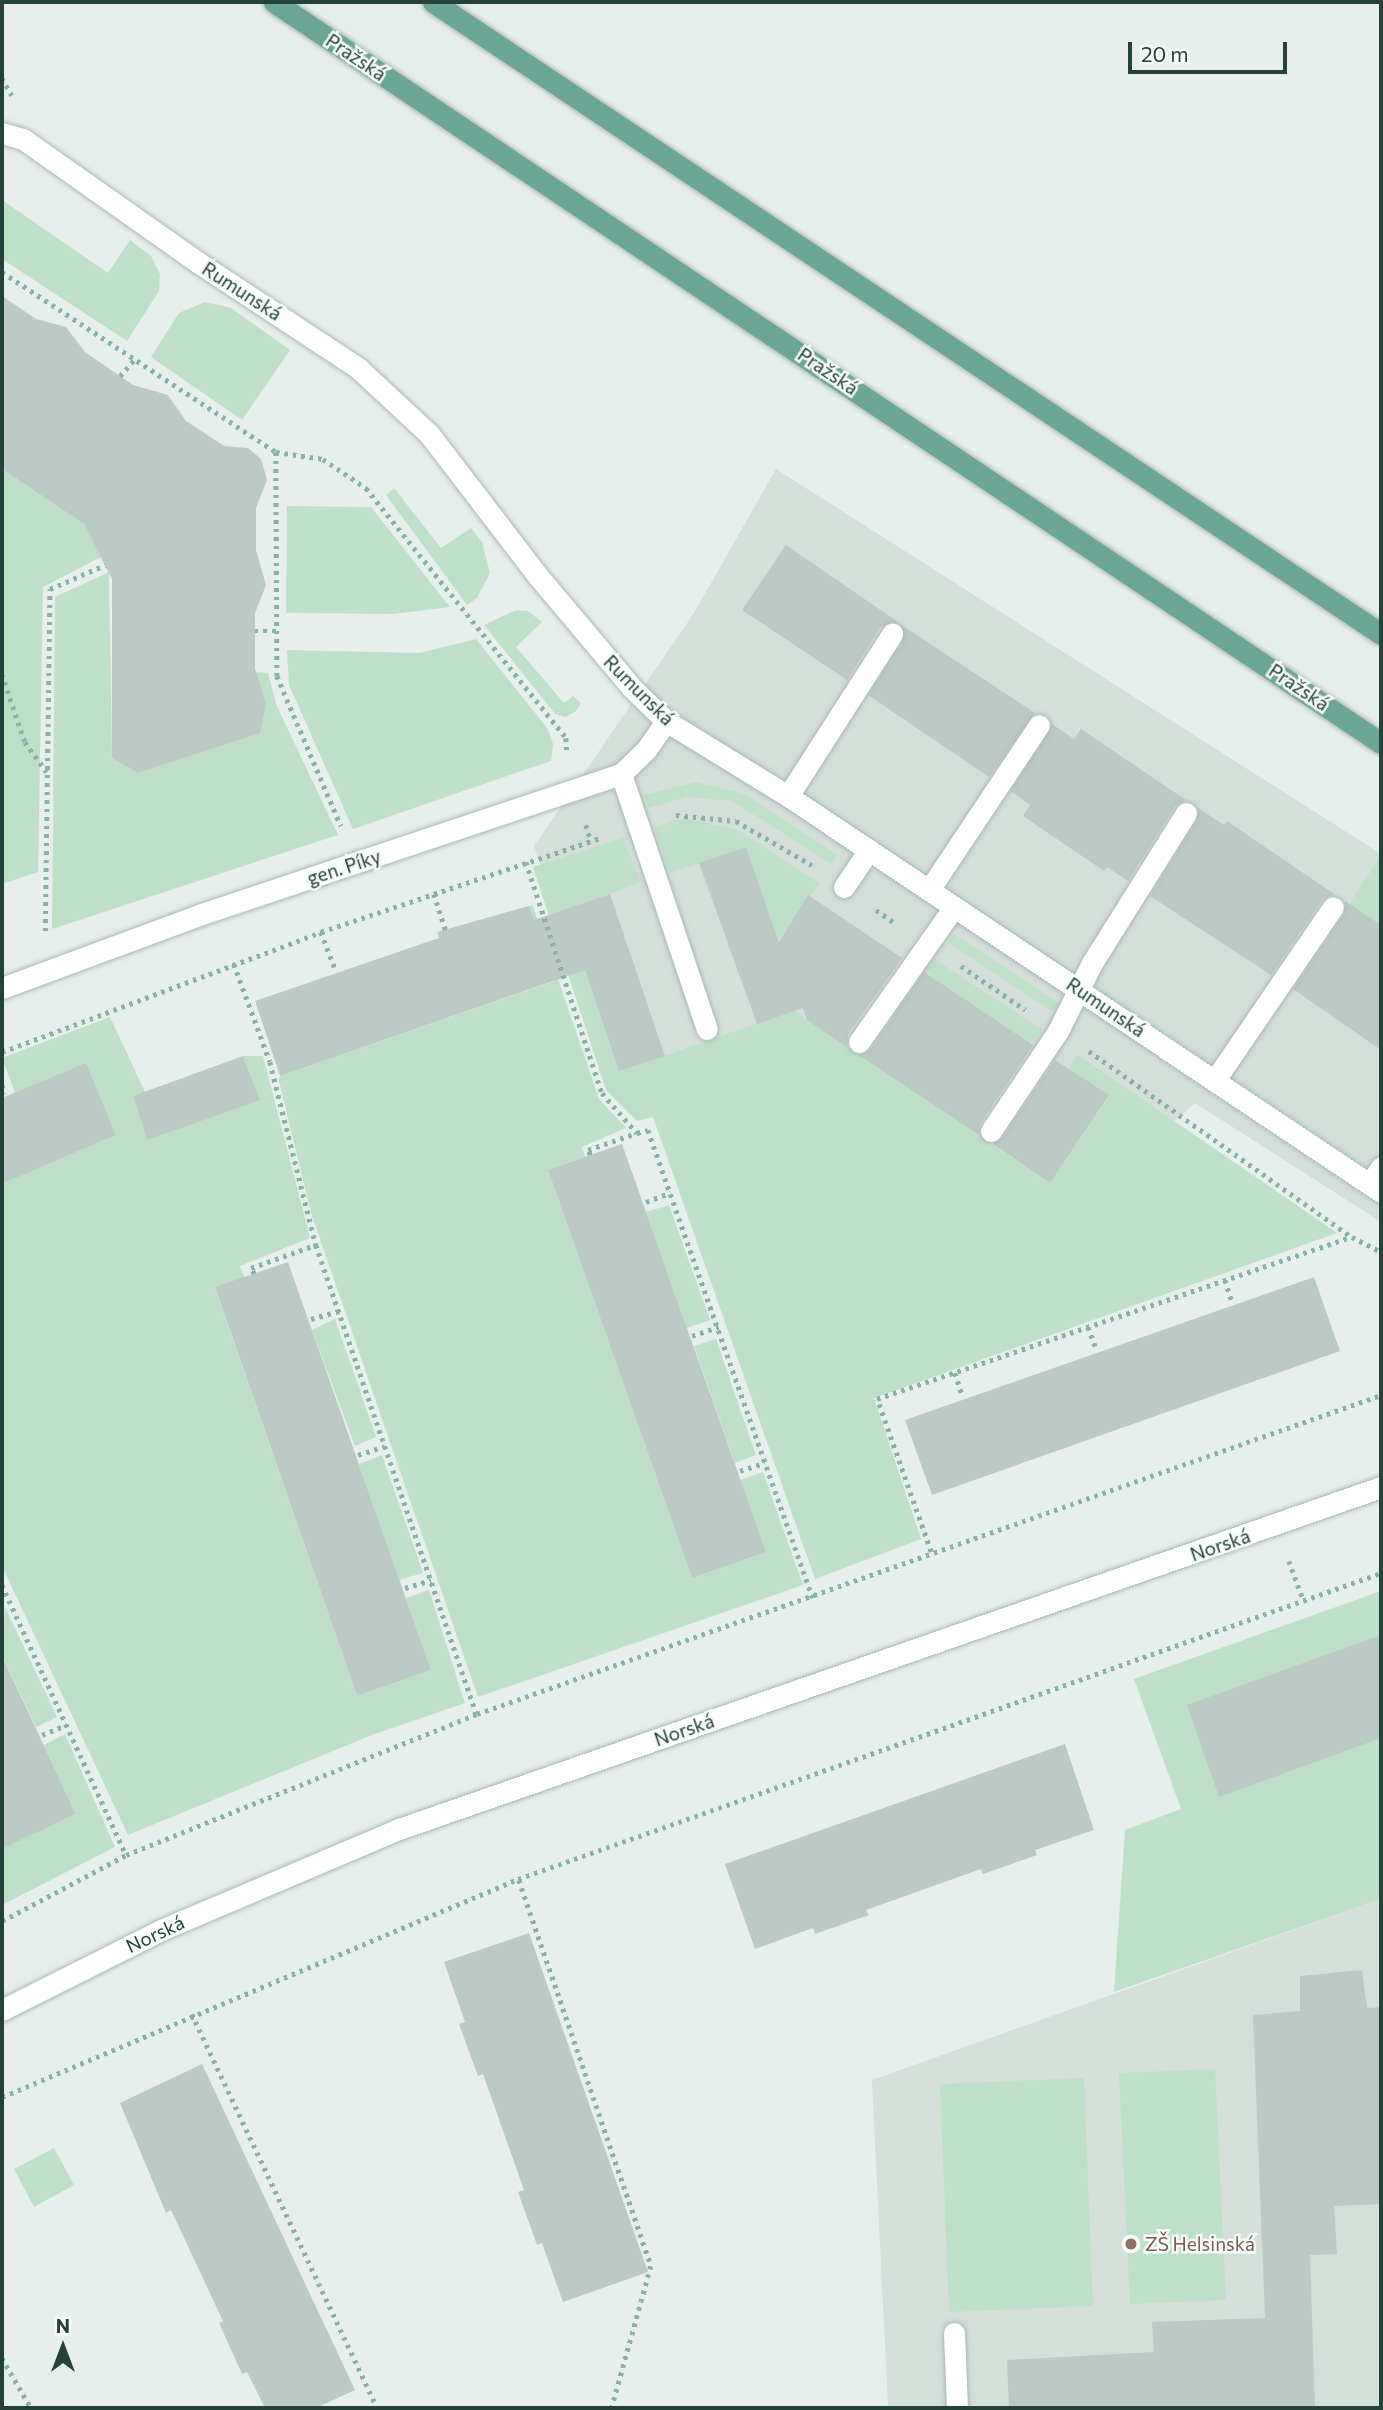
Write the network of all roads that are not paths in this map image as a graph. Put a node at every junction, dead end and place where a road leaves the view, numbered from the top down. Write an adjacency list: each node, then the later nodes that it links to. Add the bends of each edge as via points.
1 (274, 2): 8 (main road, Pražská)
2 (433, 2): 5 (main road)
3 (2, 133): 6 (street, Rumunská, via 23,139 358,368 429,434 537,575 632,688)
4 (892, 634): 10 (street)
5 (1381, 634)
6 (666, 721): 9 (street, gen. Píky, via 646,750); 10 (street, Rumunská)
7 (1038, 725): 14 (street)
8 (1381, 743)
9 (621, 774): 17 (street, gen. Píky); 19 (street)
10 (788, 796): 12 (street, Rumunská)
11 (1186, 813): 18 (street)
12 (869, 850): 13 (street); 14 (street, Rumunská)
13 (844, 887)
14 (929, 890): 15 (street, Rumunská)
15 (954, 907): 18 (street, Rumunská); 20 (street)
16 (1333, 907): 21 (street)
17 (2, 988)
18 (1080, 990): 21 (street, Rumunská); 22 (street)
19 (707, 1029)
20 (859, 1042)
21 (1215, 1080): 23 (street, Rumunská)
22 (991, 1131)
23 (1378, 1181)
24 (1381, 1488): 25 (street, Norská, via 399,1829 161,1930)
25 (2, 2010)
26 (954, 2333): 27 (street)
27 (957, 2408)

